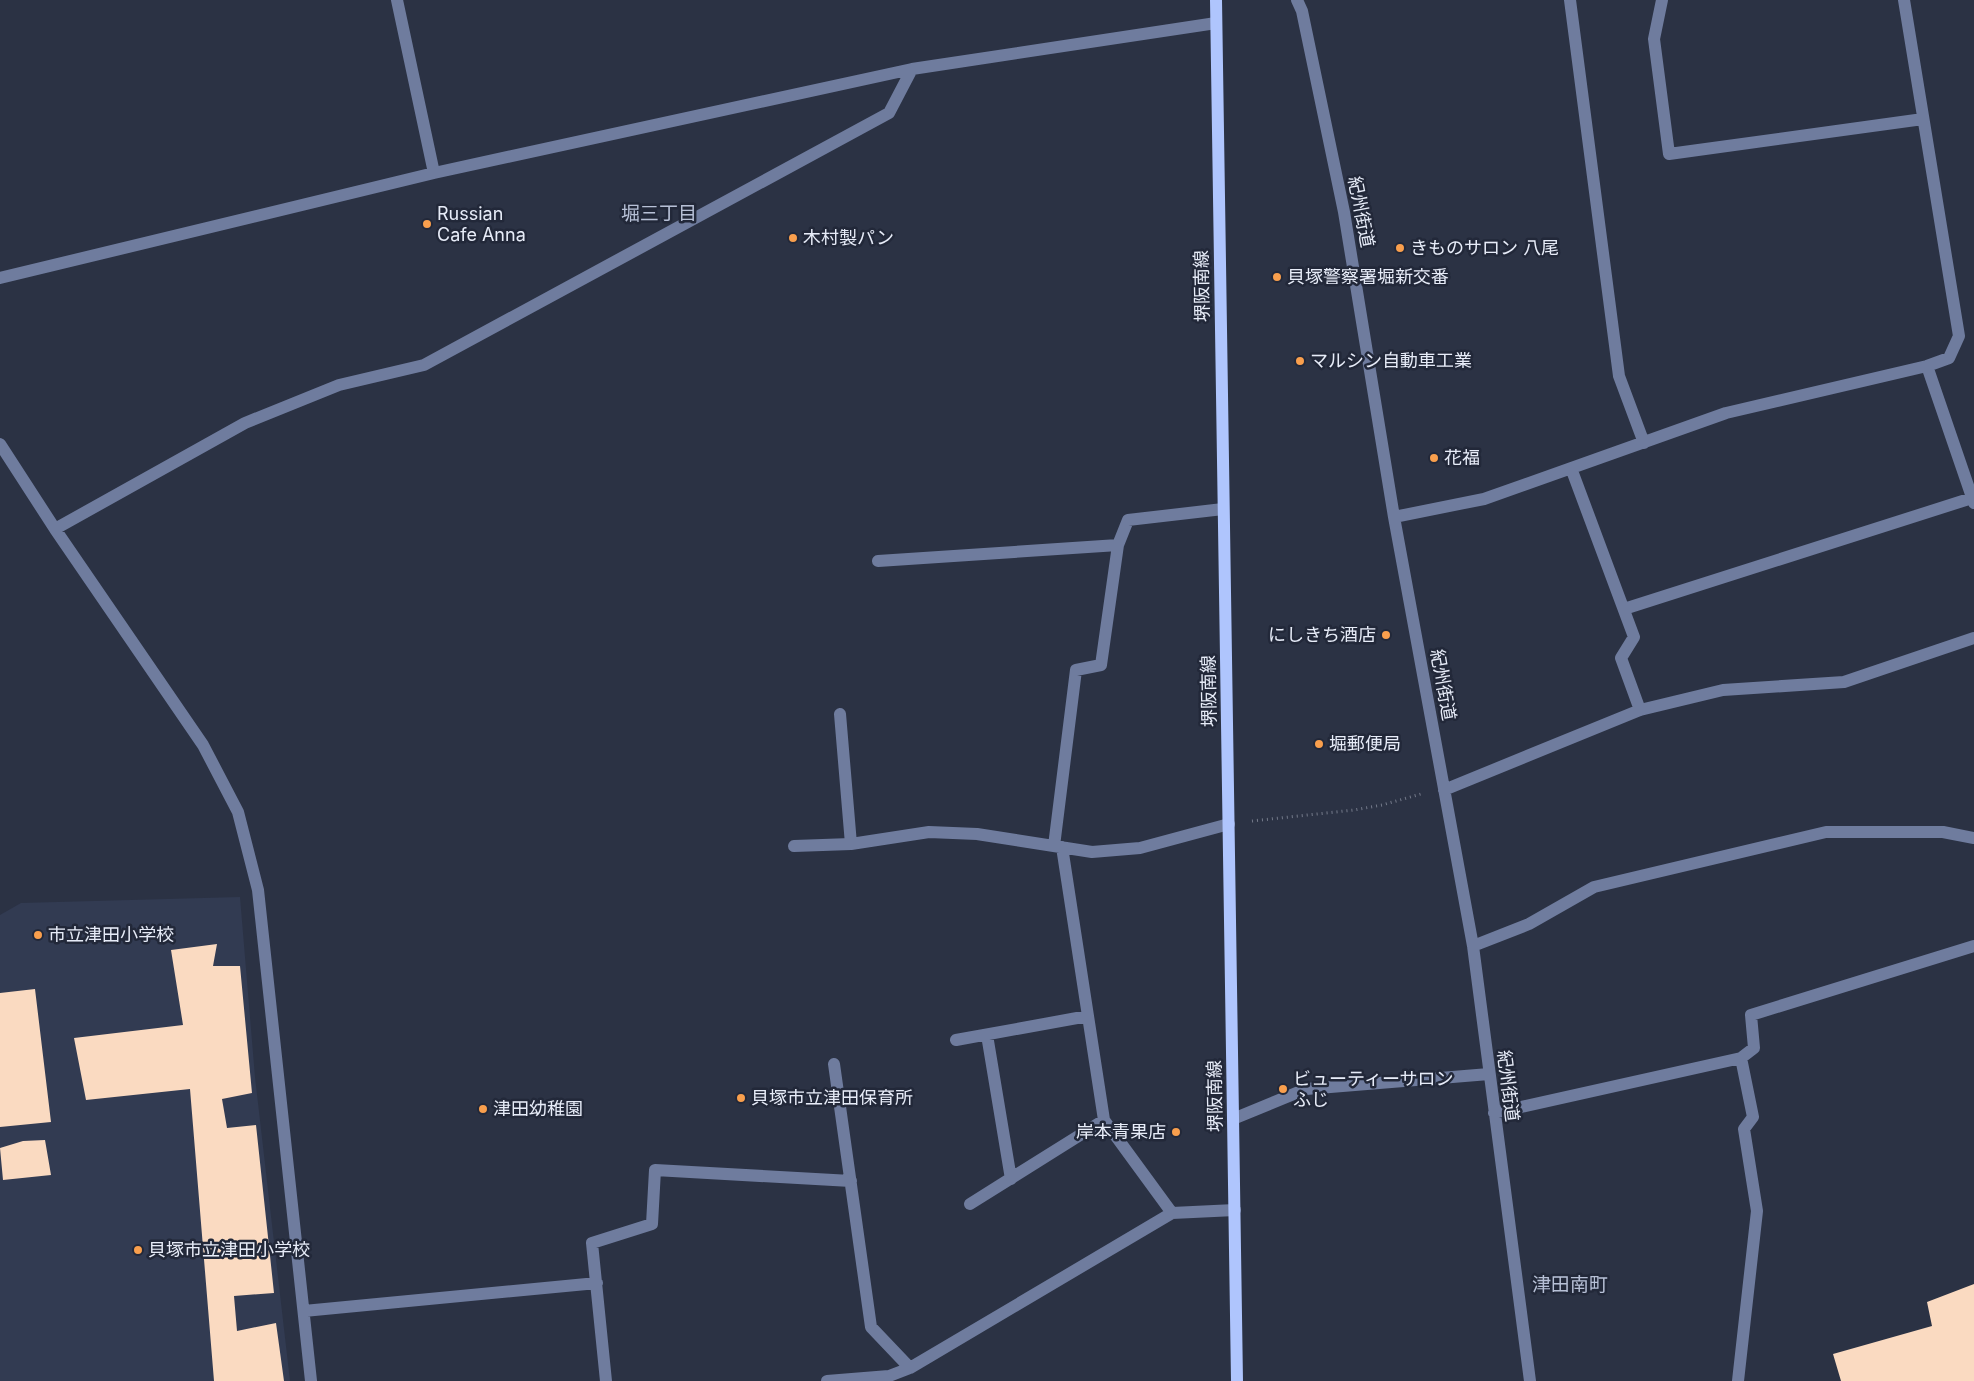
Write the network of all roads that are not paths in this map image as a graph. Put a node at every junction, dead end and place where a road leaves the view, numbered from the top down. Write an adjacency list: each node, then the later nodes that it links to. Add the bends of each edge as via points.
1 (396, 0): 10 (street)
2 (1216, 0): 7 (main road, 堺阪南線)
3 (1297, 0): 18 (street, 紀州街道, via 1302,11 1344,212)
4 (1570, 0): 13 (street, via 1619,376)
5 (1662, 0): 9 (street, via 1654,39 1669,154)
6 (1904, 0): 9 (street)
7 (1216, 23): 8 (street); 17 (main road, 堺阪南線)
8 (912, 69): 10 (street); 19 (street, via 889,113 424,365 339,385 245,423)
9 (1923, 119): 12 (street, via 1959,336 1949,358)
10 (434, 173): 11 (street)
11 (0, 278)
12 (1927, 366): 13 (street, via 1726,413); 16 (street)
13 (1644, 443): 15 (street)
14 (0, 444): 19 (street)
15 (1572, 468): 18 (street, via 1484,499); 22 (street)
16 (1973, 501): 22 (street)
17 (1223, 509): 20 (street, via 1128,520); 27 (main road, 堺阪南線)
18 (1394, 517): 26 (street, 紀州街道)
19 (54, 529): 49 (street, via 203,744 238,812 258,890)
20 (1118, 545): 21 (street); 31 (street, via 1101,665 1076,670)
21 (878, 561)
22 (1624, 609): 24 (street, via 1634,637 1621,658)
23 (1974, 638): 24 (street, via 1844,682 1723,690)
24 (1640, 710): 26 (street)
25 (840, 714): 29 (street)
26 (1444, 790): 32 (street, 紀州街道)
27 (1229, 824): 31 (street, via 1140,848 1092,852); 41 (main road, 堺阪南線)
28 (1974, 838): 32 (street, via 1943,832 1826,832 1594,887 1529,924)
29 (851, 844): 30 (street); 31 (street, via 930,832 977,834)
30 (794, 846)
31 (1058, 847): 34 (street)
32 (1473, 946): 39 (street, 紀州街道)
33 (1974, 946): 37 (street, via 1751,1015 1754,1048)
34 (1088, 1016): 35 (street); 42 (street)
35 (987, 1035): 36 (street); 43 (street)
36 (956, 1040)
37 (1741, 1058): 40 (street); 57 (street, via 1753,1117 1744,1129 1757,1211)
38 (834, 1064): 44 (street)
39 (1489, 1074): 40 (street, 紀州街道); 41 (street, via 1306,1089)
40 (1494, 1113): 56 (street, 紀州街道)
41 (1233, 1119): 46 (main road, 堺阪南線)
42 (1104, 1120): 43 (street); 47 (street)
43 (1011, 1179): 45 (street)
44 (851, 1181): 48 (street, via 655,1170 652,1224 592,1243); 50 (street, via 871,1327)
45 (970, 1204)
46 (1235, 1210): 47 (street); 55 (main road, 堺阪南線)
47 (1172, 1213): 50 (street)
48 (596, 1283): 49 (street); 53 (street)
49 (304, 1311): 52 (street)
50 (910, 1368): 51 (street)
51 (891, 1378): 54 (street)
52 (312, 1381)
53 (606, 1381)
54 (826, 1381)
55 (1238, 1381)
56 (1530, 1381)
57 (1738, 1381)

